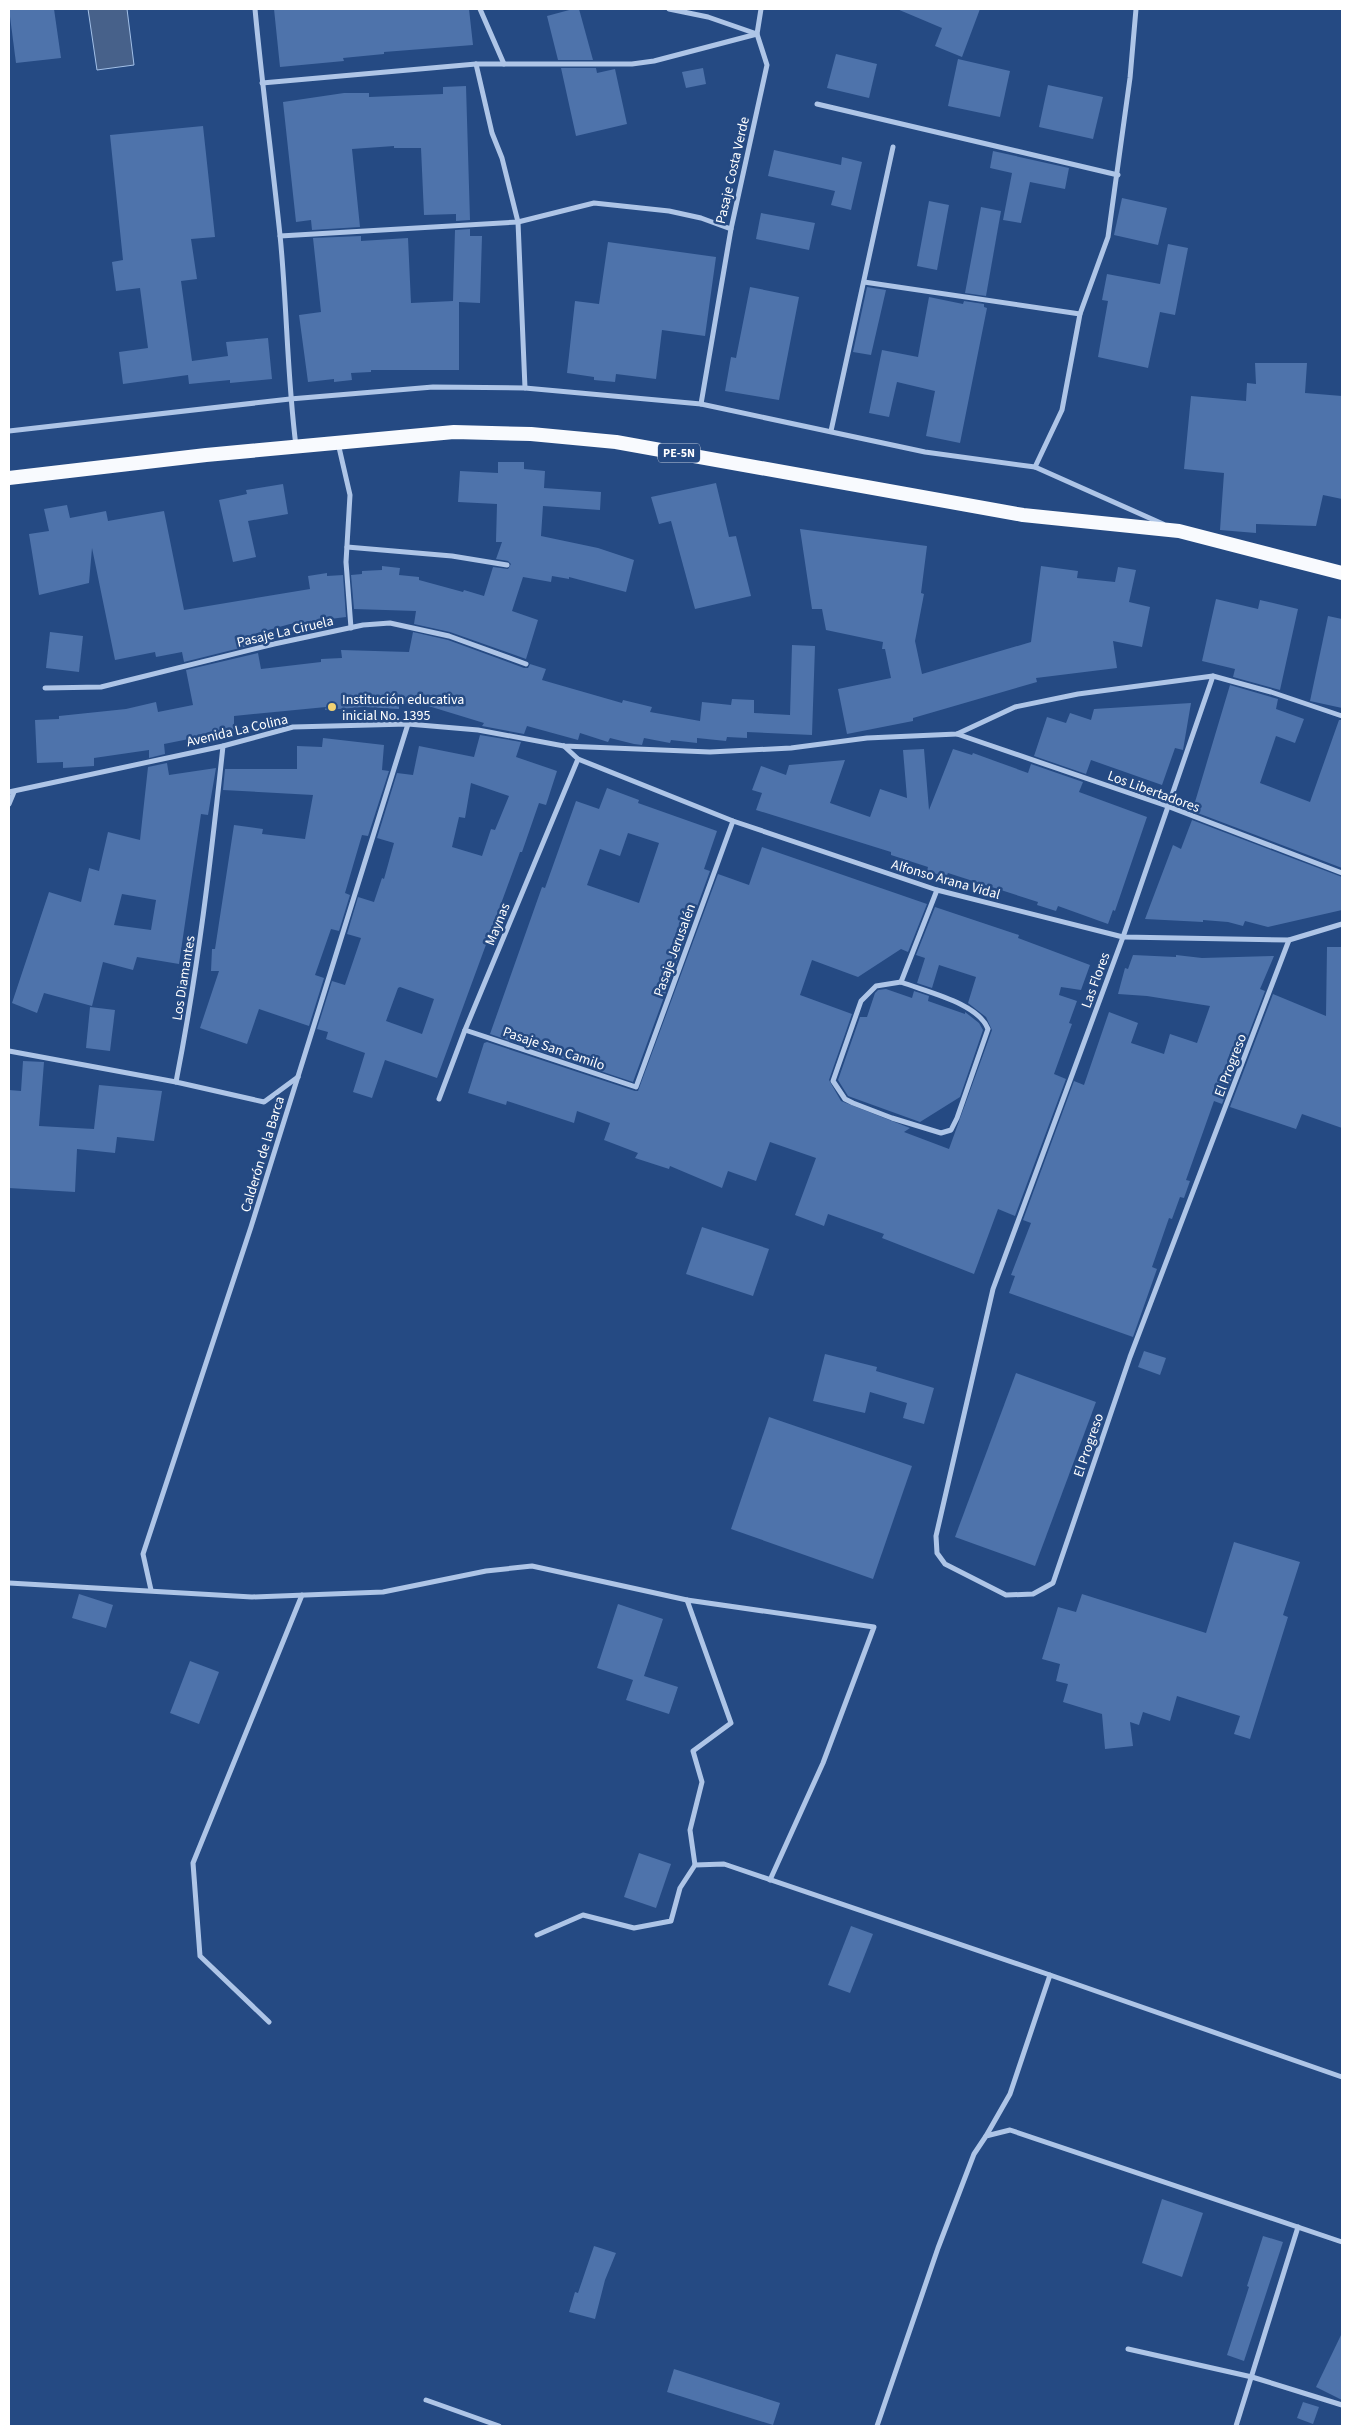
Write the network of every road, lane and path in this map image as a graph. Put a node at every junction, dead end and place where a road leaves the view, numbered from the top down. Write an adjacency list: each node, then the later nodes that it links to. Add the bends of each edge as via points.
1 (255, 9): 9 (street)
2 (480, 9): 8 (street)
3 (669, 9): 6 (street, via 708,17)
4 (761, 9): 6 (street)
5 (1136, 9): 12 (street)
6 (756, 34): 8 (street, via 632,64); 14 (street, Pasaje Costa Verde, via 767,65)
7 (476, 64): 8 (street); 9 (street); 13 (street)
8 (504, 64)
9 (262, 83): 15 (street)
10 (818, 104): 12 (street)
11 (893, 147): 16 (street)
12 (1118, 175): 17 (street, via 1108,237)
13 (518, 222): 14 (street, via 594,203 669,211); 15 (street); 18 (street)
14 (730, 228): 20 (street, Pasaje Costa Verde)
15 (280, 236): 19 (street)
16 (864, 282): 17 (street); 22 (street)
17 (1080, 314): 25 (street, via 1062,410)
18 (525, 388): 19 (street, via 433,387); 20 (street)
19 (290, 399): 21 (street); 24 (street)
20 (701, 404): 22 (street)
21 (9, 431)
22 (831, 431): 25 (street, via 925,452)
23 (338, 443): 24 (highway, PE-5N); 27 (highway, PE-5N, via 454,432 531,434 616,442 1023,515); 28 (street, via 350,495)
24 (296, 447): 26 (highway, PE-5N)
25 (1035, 467): 27 (street)
26 (9, 478)
27 (1179, 531): 30 (highway, PE-5N)
28 (347, 547): 29 (street, via 452,556); 31 (street, via 346,583)
29 (507, 565)
30 (1342, 573)
31 (351, 628): 32 (street, Pasaje La Ciruela, via 390,623 449,636); 34 (street, Pasaje La Ciruela, via 101,687)
32 (526, 664)
33 (1213, 676): 35 (street); 37 (street, via 1078,694 1015,707); 43 (street, Las Flores)
34 (45, 688)
35 (1342, 716)
36 (408, 724): 38 (street, Avenida La Colina, via 293,727); 39 (street, Avenida La Colina, via 478,730); 53 (street, Calderón de la Barca)
37 (957, 734): 39 (street, Avenida La Colina, via 867,738 791,748 710,752); 43 (street, Los Libertadores)
38 (223, 746): 41 (street, Avenida La Colina); 54 (street, Los Diamantes, via 191,1008)
39 (564, 746): 40 (street, Alfonso Arana Vidal)
40 (578, 758): 44 (street, Alfonso Arana Vidal); 51 (street, Maynas)
41 (12, 792): 42 (street)
42 (9, 804)
43 (1167, 806): 45 (street, Los Libertadores); 48 (street, Las Flores)
44 (733, 821): 46 (street, Alfonso Arana Vidal); 55 (street, Pasaje Jerusalén)
45 (1342, 873)
46 (937, 890): 48 (street, Alfonso Arana Vidal); 50 (street)
47 (1342, 924): 49 (street, Alfonso Arana Vidal)
48 (1122, 938): 49 (street, Alfonso Arana Vidal); 57 (street, Las Flores)
49 (1290, 940): 57 (street, El Progreso, via 1130,1357 1053,1583 1033,1594 1006,1595 945,1564 937,1553 936,1536)
50 (901, 982): 50 (street, via 876,986 861,1001 833,1081 844,1099 853,1103 941,1133 951,1130 988,1029 985,1020 973,1010)
51 (465, 1030): 55 (street, Pasaje San Camilo); 56 (street, Maynas)
52 (9, 1050): 54 (street)
53 (298, 1077): 54 (street, via 264,1102); 59 (street, Calderón de la Barca, via 143,1554)
54 (176, 1082)
55 (636, 1087)
56 (439, 1099)
57 (993, 1289)
58 (9, 1583): 59 (street)
59 (151, 1590): 60 (street, via 252,1597)
60 (302, 1595): 61 (street, via 383,1592 486,1571 532,1566); 66 (street, via 193,1863 200,1956)
61 (687, 1600): 62 (street, via 731,1724 693,1751 702,1782 690,1830); 63 (street, via 874,1627 823,1763)
62 (695, 1865): 63 (street, via 724,1864); 64 (street, via 680,1888 671,1921 634,1928 584,1915)
63 (770, 1880): 65 (street)
64 (537, 1935)
65 (1050, 1975): 67 (street); 68 (street, via 1010,2094)
66 (269, 2022)
67 (1342, 2077)
68 (986, 2136): 69 (street, via 1010,2130); 76 (street, via 974,2154 938,2248)
69 (1298, 2227): 70 (street); 72 (street)
70 (1342, 2242)
71 (1128, 2349): 72 (street)
72 (1252, 2377): 74 (street); 77 (street)
73 (426, 2400): 75 (street)
74 (1342, 2405)
75 (500, 2426)
76 (877, 2426)
77 (1236, 2426)

